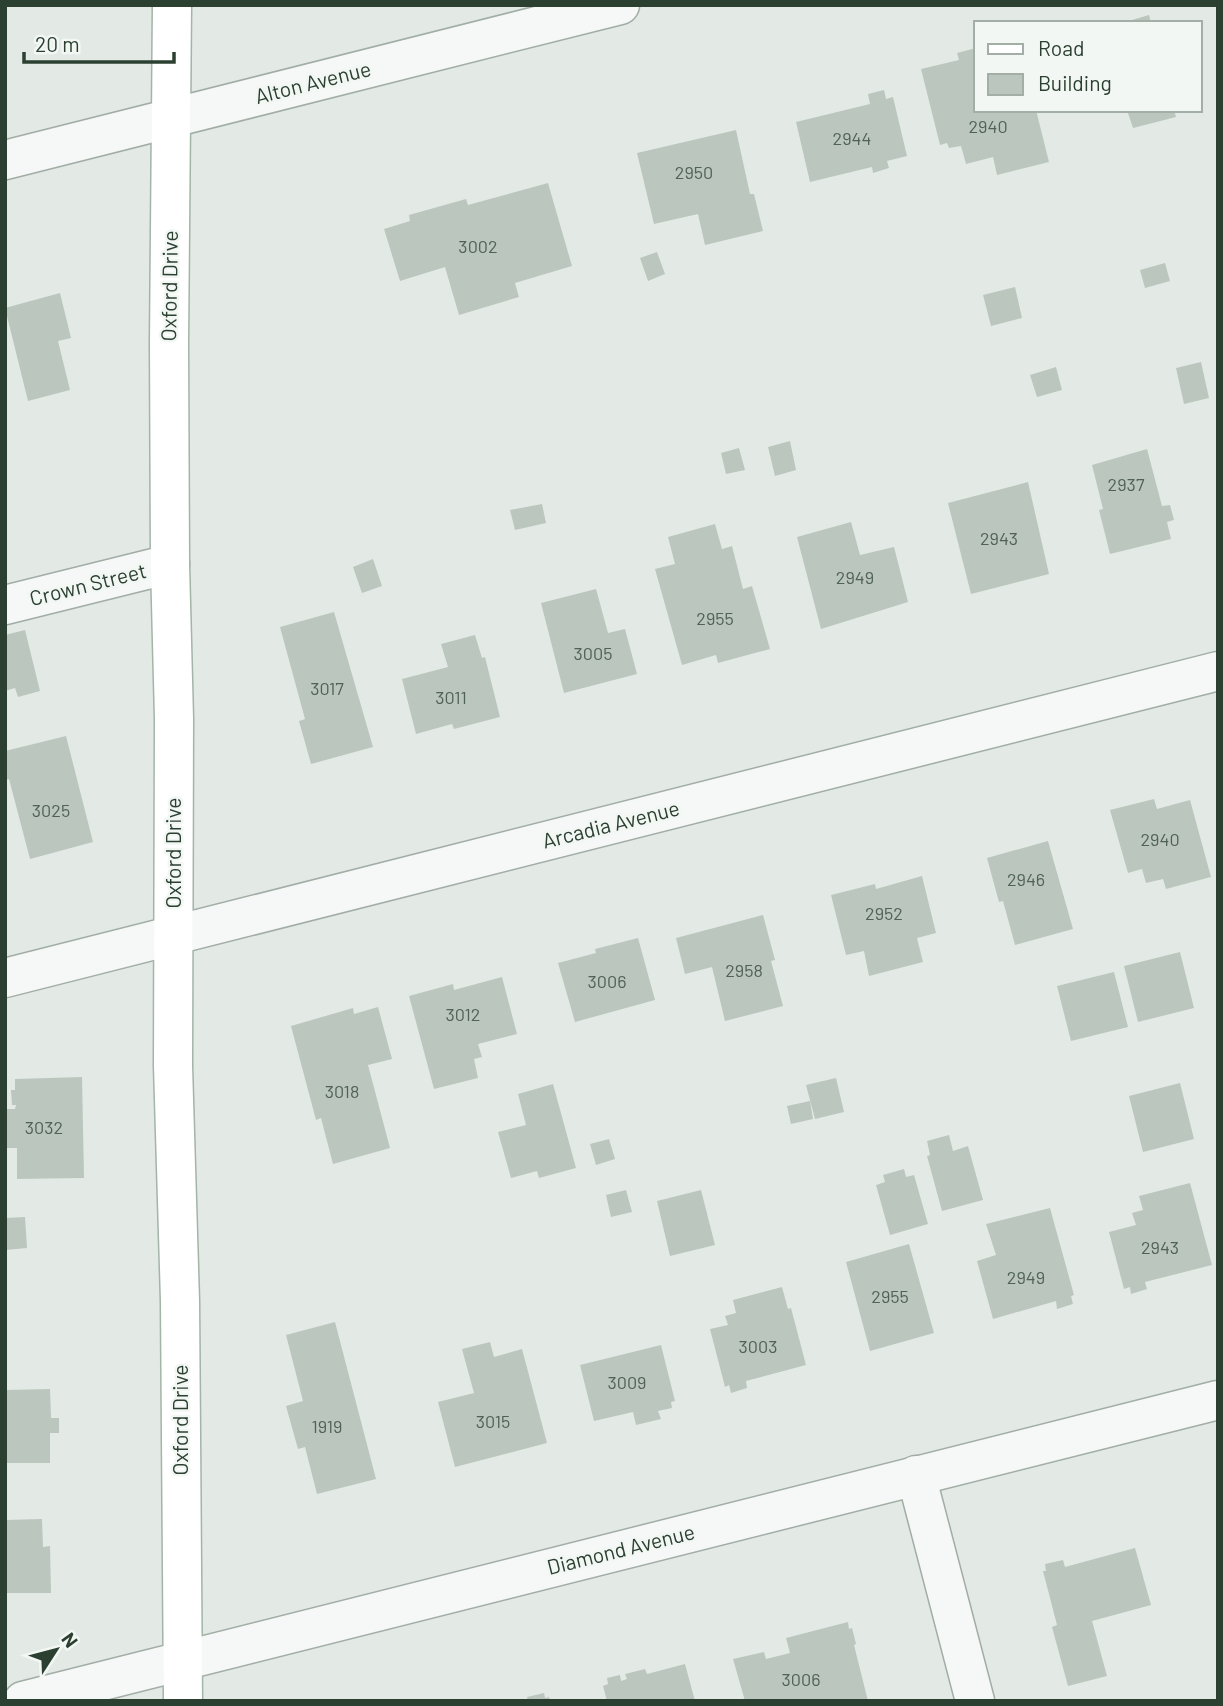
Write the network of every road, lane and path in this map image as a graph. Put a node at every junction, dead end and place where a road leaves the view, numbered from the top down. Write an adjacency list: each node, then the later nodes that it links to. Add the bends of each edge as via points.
1 (172, 5): 3 (main road, Oxford Drive)
2 (620, 5): 3 (street, Alton Avenue)
3 (173, 118): 4 (street, Alton Avenue); 5 (main road, Oxford Drive)
4 (5, 160)
5 (170, 564): 6 (street, Crown Street); 8 (main road, Oxford Drive)
6 (5, 605)
7 (1218, 671): 8 (street, Arcadia Avenue)
8 (174, 936): 9 (street, Arcadia Avenue); 12 (main road, Oxford Drive)
9 (5, 978)
10 (1218, 1399): 11 (street, Diamond Avenue)
11 (916, 1475): 12 (street, Diamond Avenue); 15 (street)
12 (182, 1661): 13 (street, Diamond Avenue); 14 (main road, Oxford Drive)
13 (23, 1701)
14 (183, 1701)
15 (975, 1701)

